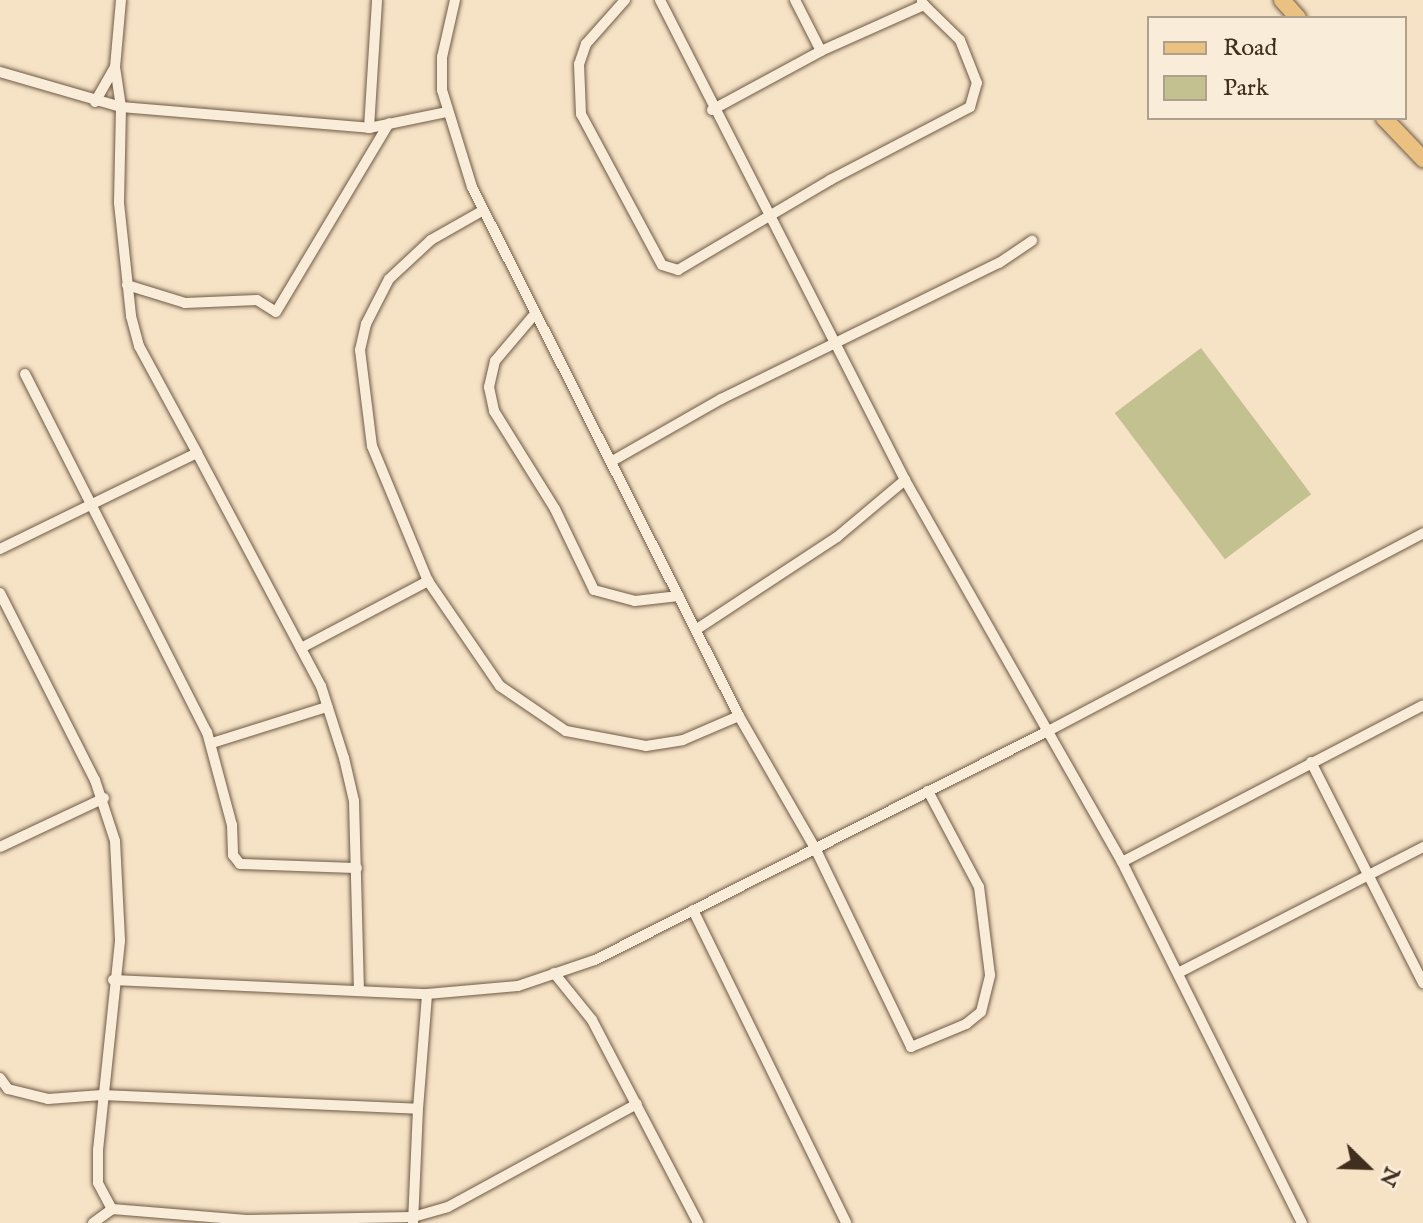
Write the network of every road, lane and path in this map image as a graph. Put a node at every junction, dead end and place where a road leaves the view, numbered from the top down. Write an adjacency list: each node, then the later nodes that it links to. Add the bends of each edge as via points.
1 (121, 0): 11 (street)
2 (377, 0): 19 (street)
3 (455, 0): 16 (street, via 442,57)
4 (625, 0): 22 (street, via 586,44 579,64 581,114 662,265 678,270)
5 (660, 0): 15 (street)
6 (795, 0): 10 (street)
7 (1282, 0): 9 (main road)
8 (923, 3): 10 (street); 22 (street, via 960,40 977,83 970,107)
9 (1296, 16)
10 (821, 51): 15 (street)
11 (115, 67): 13 (street); 14 (street)
12 (0, 72): 13 (street)
13 (95, 102): 14 (street)
14 (121, 107): 19 (street); 24 (street, via 119,203)
15 (712, 110): 22 (street)
16 (447, 112): 18 (street); 21 (street)
17 (1386, 120): 20 (main road)
18 (389, 123): 19 (street); 24 (street, via 276,312 257,300 185,303)
19 (369, 128)
20 (1423, 159)
21 (482, 211): 25 (street); 34 (street, via 431,240 389,279 366,324 360,350 372,446)
22 (768, 217): 26 (street)
23 (1032, 241): 26 (street, via 999,263)
24 (127, 285): 28 (street, via 139,346)
25 (534, 315): 29 (street); 36 (street, via 495,361 489,387 494,411 555,509 594,590 635,601)
26 (833, 343): 29 (street); 30 (street)
27 (25, 374): 31 (street)
28 (197, 453): 31 (street); 38 (street)
29 (614, 460): 36 (street)
30 (905, 480): 37 (street, via 837,537); 42 (street)
31 (91, 504): 33 (street); 43 (street)
32 (1423, 533): 42 (street)
33 (0, 549)
34 (428, 581): 38 (street); 41 (street, via 500,686 566,731 646,746 683,740)
35 (0, 593): 46 (street)
36 (679, 596): 37 (street)
37 (697, 629): 41 (street)
38 (301, 648): 40 (street)
39 (1423, 705): 44 (street)
40 (327, 707): 43 (street); 51 (street, via 354,801)
41 (739, 716): 49 (street)
42 (1050, 730): 45 (street); 50 (street, via 1088,809)
43 (212, 743): 51 (street, via 233,855 240,864)
44 (1311, 762): 50 (street); 52 (street)
45 (928, 791): 49 (street); 49 (street, via 968,860 987,923 987,1003 966,1024 908,1045)
46 (104, 798): 47 (street); 56 (street, via 119,869 120,941)
47 (0, 847)
48 (1423, 847): 52 (street)
49 (815, 848): 53 (street)
50 (1122, 862): 55 (street)
51 (357, 868): 58 (street)
52 (1367, 871): 55 (street); 57 (street)
53 (693, 910): 54 (street, via 595,960); 70 (street)
54 (554, 973): 59 (street, via 518,986); 62 (street, via 592,1020)
55 (1178, 973): 71 (street)
56 (113, 980): 58 (street); 61 (street)
57 (1423, 983)
58 (359, 990): 59 (street)
59 (427, 994): 63 (street)
60 (0, 1078): 61 (street, via 8,1089 48,1099)
61 (102, 1095): 63 (street); 65 (street, via 98,1183)
62 (637, 1104): 64 (street); 69 (street)
63 (418, 1109): 66 (street)
64 (433, 1212): 66 (street); 68 (street)
65 (109, 1216): 66 (street); 67 (street)
66 (413, 1220)
67 (93, 1223)
68 (441, 1223)
69 (698, 1223)
70 (846, 1223)
71 (1302, 1223)

